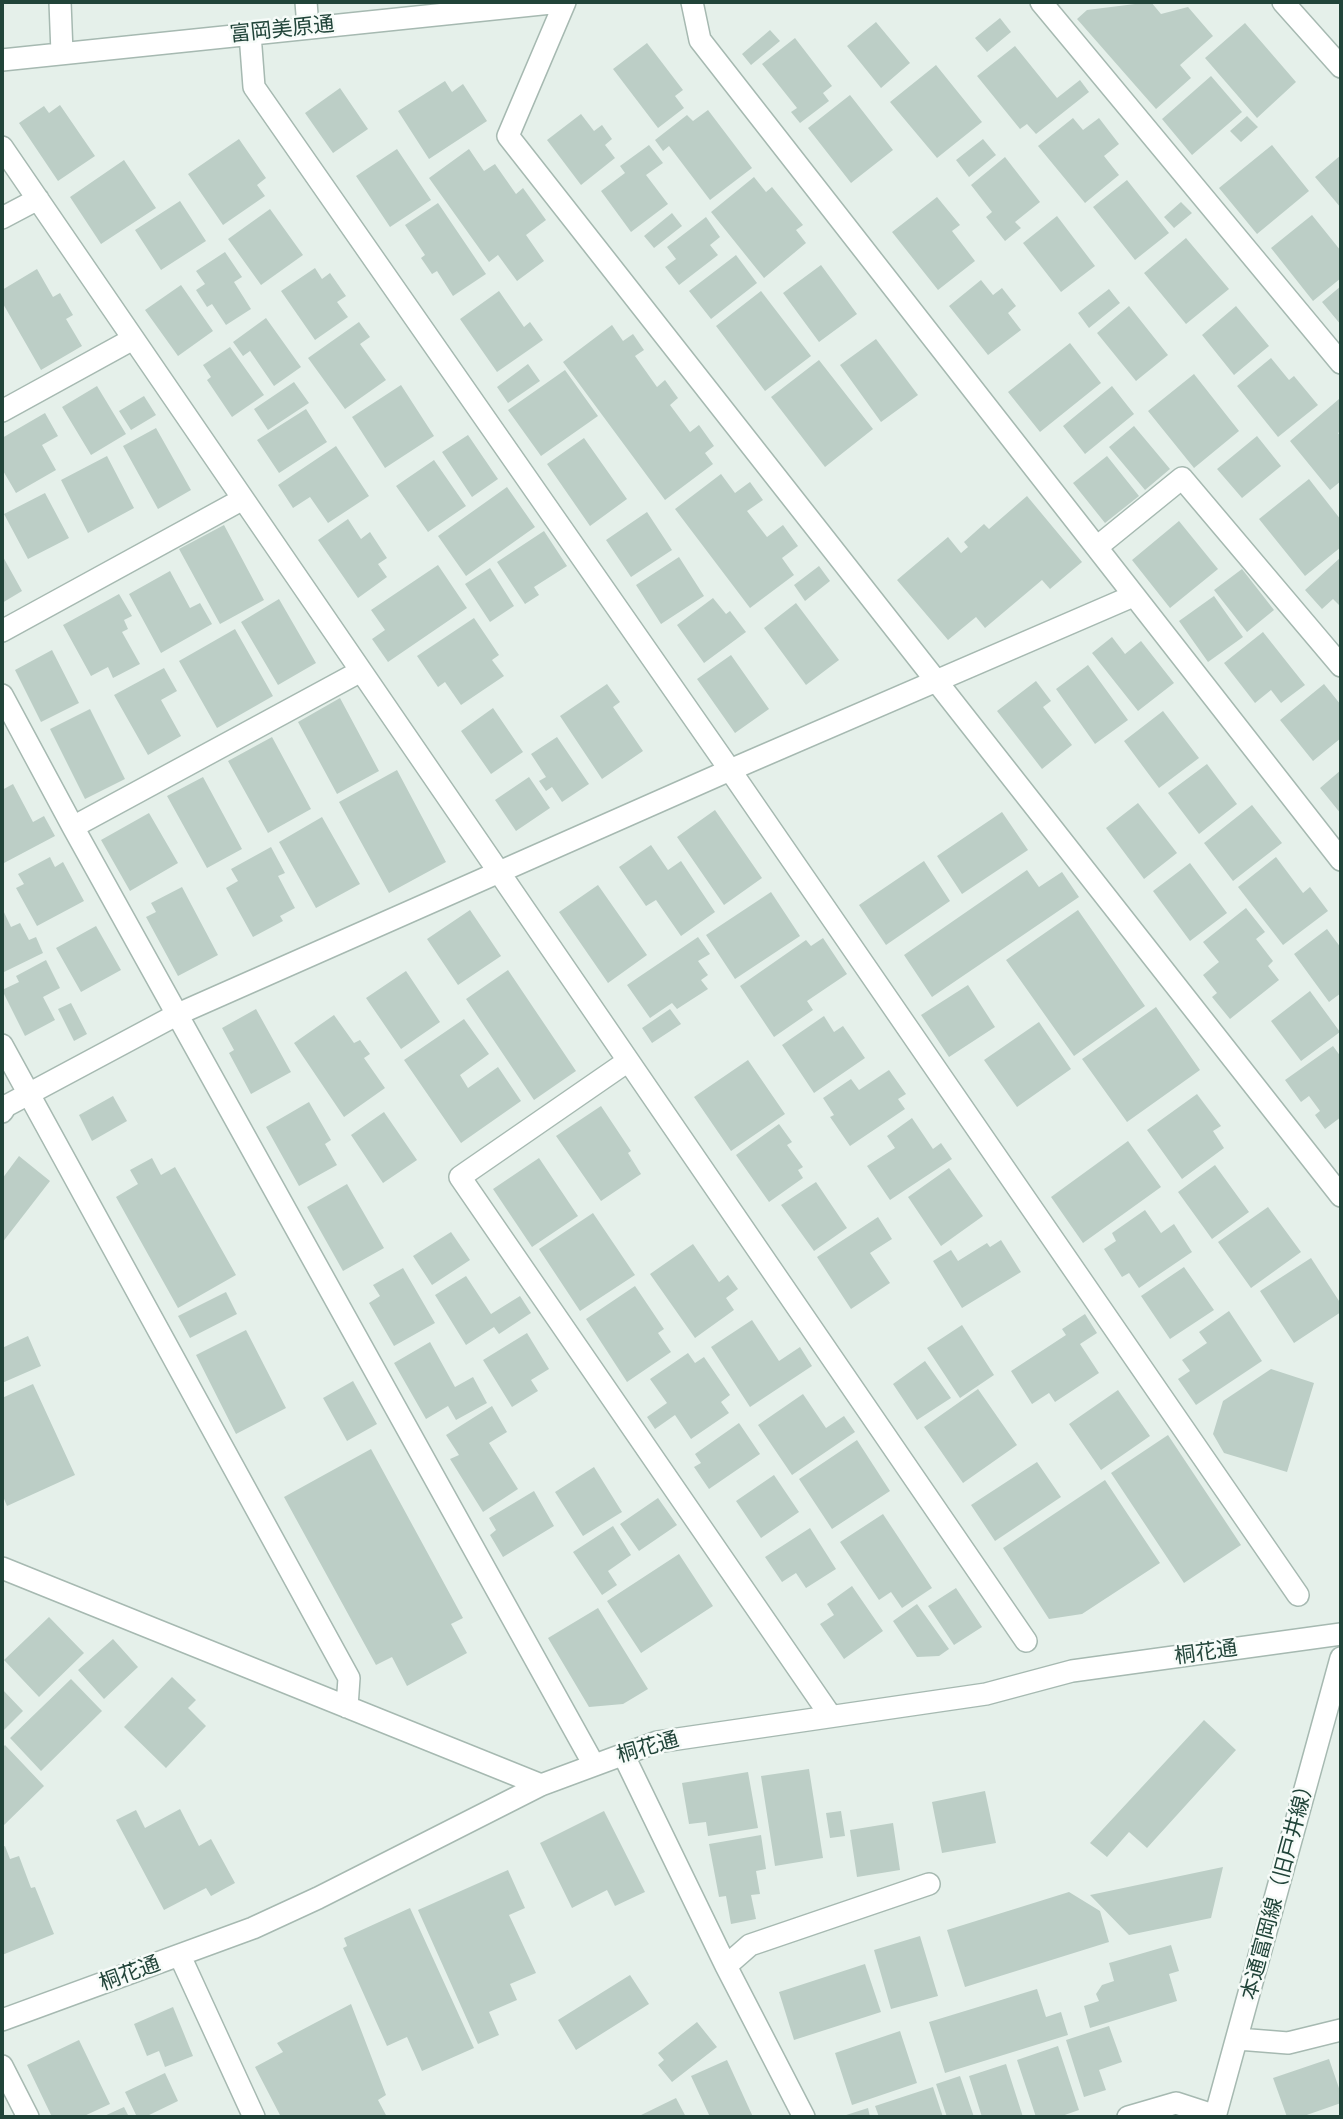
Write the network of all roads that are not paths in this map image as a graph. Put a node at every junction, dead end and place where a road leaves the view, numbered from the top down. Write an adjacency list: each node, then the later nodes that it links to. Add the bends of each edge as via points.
1 (60, 2): 9 (street)
2 (306, 2): 7 (street)
3 (563, 2): 7 (street, 富岡美原通); 24 (street, via 508,136)
4 (692, 2): 19 (street, via 701,40)
5 (1041, 2): 16 (street)
6 (1283, 2): 11 (street)
7 (308, 26): 8 (street, 富岡美原通)
8 (250, 34): 9 (street, 富岡美原通); 26 (street, via 254,87)
9 (61, 53): 10 (street, 富岡美原通)
10 (2, 60)
11 (1341, 67)
12 (2, 147): 13 (street)
13 (38, 199): 14 (street); 15 (street)
14 (2, 218)
15 (133, 339): 17 (street); 18 (street)
16 (1341, 363)
17 (2, 411)
18 (243, 499): 21 (street); 23 (street)
19 (1097, 547): 20 (street); 22 (street, via 1182,478)
20 (1133, 596): 24 (street); 28 (street)
21 (2, 631)
22 (1341, 666)
23 (361, 671): 27 (street); 29 (street)
24 (938, 680): 26 (street); 35 (street)
25 (2, 695): 27 (street)
26 (730, 770): 29 (street); 37 (street)
27 (73, 827): 30 (street)
28 (1341, 860)
29 (499, 872): 30 (street); 32 (street)
30 (178, 1014): 33 (street); 44 (street)
31 (2, 1045): 33 (street)
32 (628, 1061): 39 (street); 42 (street, via 460,1177)
33 (30, 1095): 34 (street); 41 (street, via 349,1678)
34 (2, 1112)
35 (1341, 1196)
36 (2, 1568): 41 (street)
37 (1298, 1595)
38 (1341, 1634): 42 (street, 桐花通, via 1072,1671 986,1695)
39 (1026, 1641)
40 (1341, 1658): 51 (street, 本通富岡線（旧戸井線）)
41 (347, 1707): 45 (street)
42 (830, 1715): 43 (street, 桐花通, via 657,1742)
43 (623, 1754): 44 (street, 桐花通); 48 (street)
44 (594, 1765): 45 (street, 桐花通)
45 (541, 1786): 47 (street, 桐花通, via 318,1898)
46 (929, 1884): 48 (street, via 750,1945)
47 (180, 1956): 49 (street, 桐花通); 55 (street)
48 (726, 1966): 53 (street)
49 (2, 2020)
50 (1341, 2030): 51 (street, via 1289,2043)
51 (1238, 2039): 57 (street, 本通富岡線（旧戸井線）)
52 (2, 2066): 54 (street)
53 (800, 2116)
54 (27, 2117)
55 (254, 2117)
56 (1128, 2117): 57 (street, via 1176,2103)
57 (1215, 2117)

